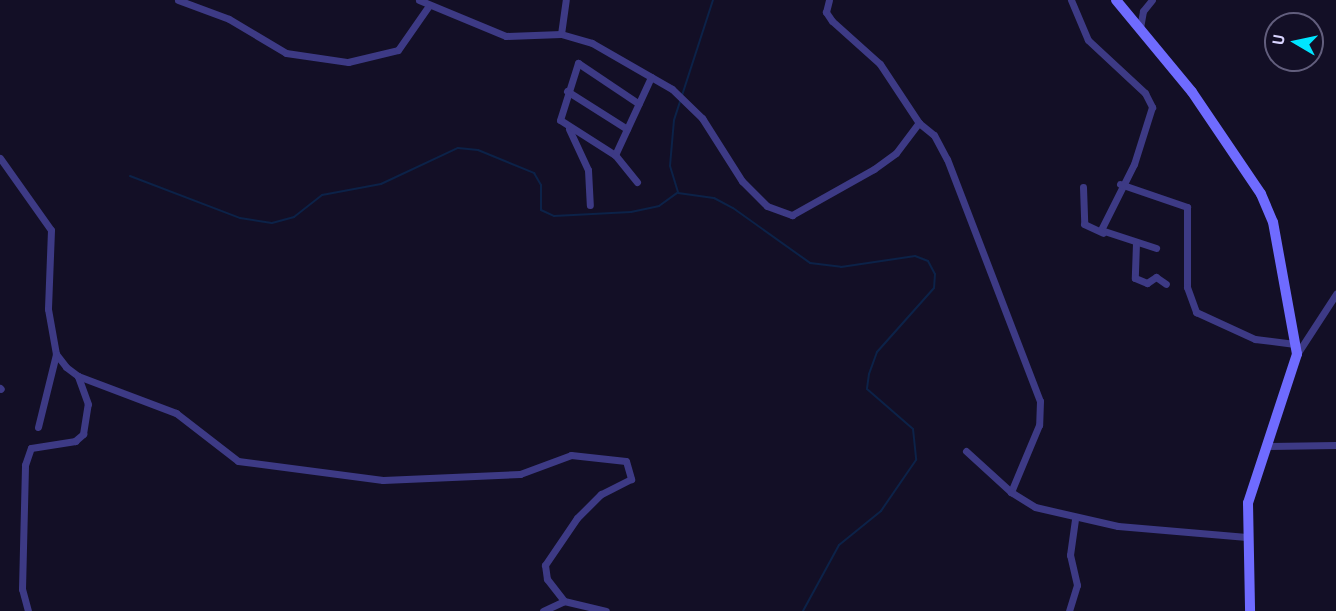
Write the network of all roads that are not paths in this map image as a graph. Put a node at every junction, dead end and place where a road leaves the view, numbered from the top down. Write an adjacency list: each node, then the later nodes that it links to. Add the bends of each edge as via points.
1 (178, 0): 8 (street, via 229,19 286,53 348,62 398,50)
2 (419, 0): 8 (street)
3 (566, 0): 9 (street)
4 (829, 0): 14 (street, via 826,12 832,21 880,64)
5 (1071, 0): 20 (street, via 1088,40 1151,100 1142,144)
6 (1116, 0): 10 (main road)
7 (1152, 0): 10 (street, via 1143,11)
8 (428, 8): 9 (street, via 506,36)
9 (561, 34): 11 (street, via 592,43)
10 (1141, 34): 28 (main road, via 1192,92 1268,208)
11 (651, 77): 13 (street); 14 (street, via 672,89 687,105 742,181 766,206 792,215 874,169 896,153)
12 (567, 91): 13 (street, via 578,63); 15 (street, via 560,120); 16 (street)
13 (639, 104): 16 (street)
14 (919, 123): 35 (street, via 934,135 947,159 1040,401 1039,425)
15 (567, 127): 17 (street); 22 (street, via 588,170)
16 (627, 129): 17 (street)
17 (615, 155): 19 (street)
18 (0, 158): 29 (street, via 51,230 46,278)
19 (637, 182)
20 (1120, 184): 23 (street); 28 (street, via 1187,207 1187,287 1196,312 1255,339)
21 (1083, 187): 23 (street, via 1084,224)
22 (590, 206)
23 (1103, 233): 24 (street)
24 (1136, 243): 25 (street); 26 (street, via 1135,278 1147,283 1156,278)
25 (1156, 248)
26 (1166, 284)
27 (1336, 294): 28 (street)
28 (1296, 349): 33 (main road)
29 (56, 354): 30 (street); 31 (street)
30 (78, 376): 38 (street, via 176,413 238,460 313,467 354,480 520,474 571,455 620,458 630,465 631,479 601,494 577,518 545,565 547,579); 39 (street, via 88,404 83,434 75,441 31,448 25,465 22,589)
31 (38, 427)
32 (1336, 445): 33 (street)
33 (1270, 446): 37 (main road, via 1248,502)
34 (966, 451): 35 (street)
35 (1011, 492): 36 (street, via 1035,507)
36 (1075, 518): 37 (street); 42 (street, via 1070,555 1077,585)
37 (1247, 537): 43 (main road)
38 (564, 601): 40 (street); 41 (street)
39 (28, 611)
40 (543, 611)
41 (606, 611)
42 (1069, 611)
43 (1250, 611)

